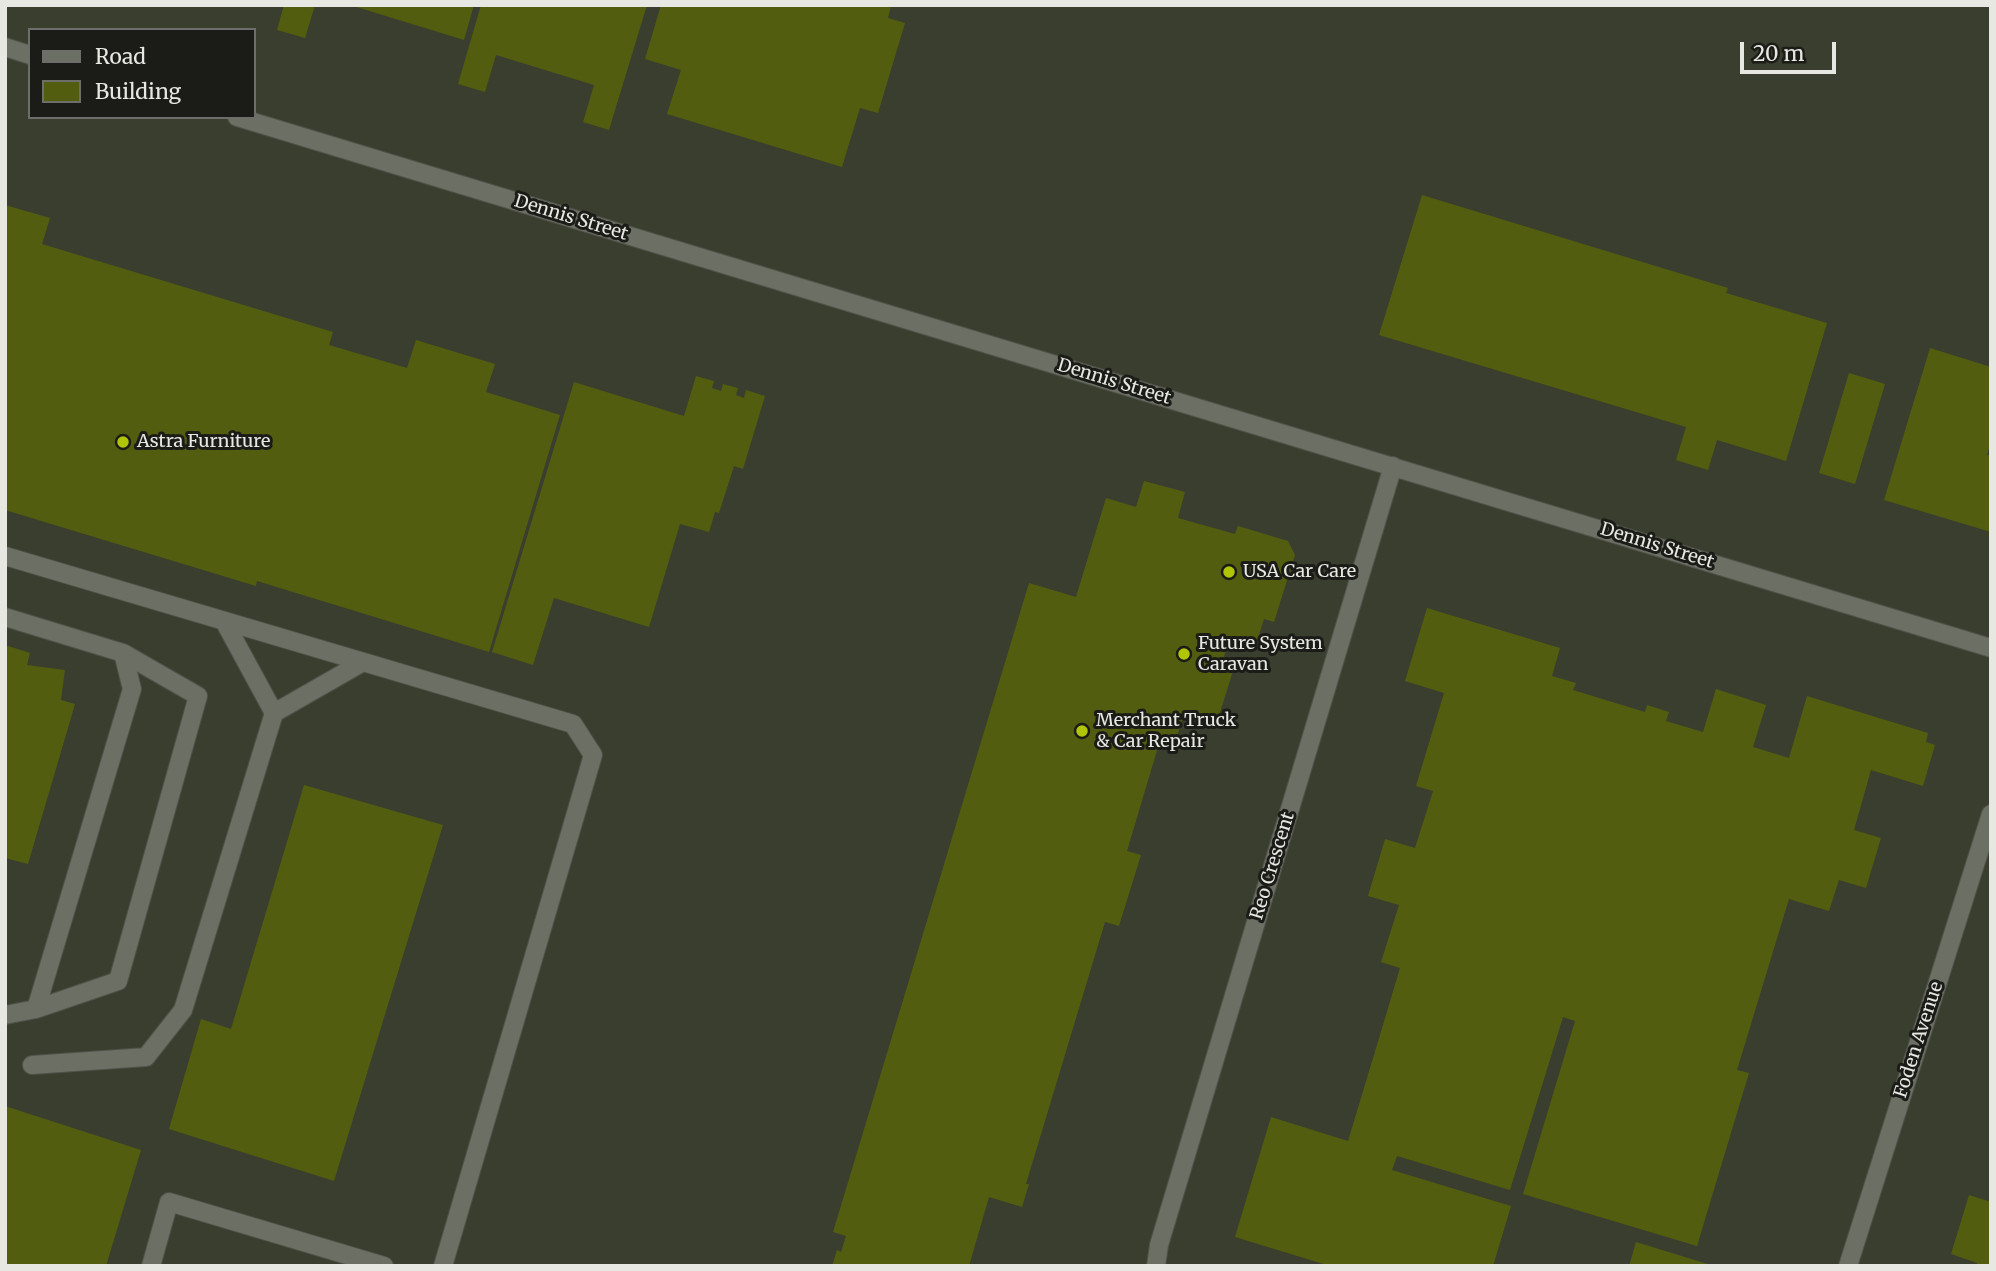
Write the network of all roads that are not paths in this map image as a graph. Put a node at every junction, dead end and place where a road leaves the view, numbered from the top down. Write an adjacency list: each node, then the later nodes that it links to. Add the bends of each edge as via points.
1 (5, 47): 2 (street)
2 (28, 54)
3 (244, 119): 4 (street, Dennis Street)
4 (1393, 466): 8 (street, Dennis Street); 19 (street, Reo Crescent)
5 (5, 556): 7 (street)
6 (5, 617): 9 (street)
7 (224, 621): 10 (street); 11 (street)
8 (1991, 648)
9 (123, 653): 13 (street, via 132,689); 13 (street, via 198,696 118,981)
10 (363, 662): 11 (street); 18 (street, via 573,724 593,755)
11 (274, 713): 15 (street, via 183,1010 146,1057)
12 (1991, 814): 20 (street, Foden Avenue)
13 (36, 1009): 14 (street)
14 (5, 1015)
15 (32, 1065)
16 (151, 1266): 17 (street, via 169,1202)
17 (384, 1266)
18 (443, 1266)
19 (1156, 1266)
20 (1847, 1266)

